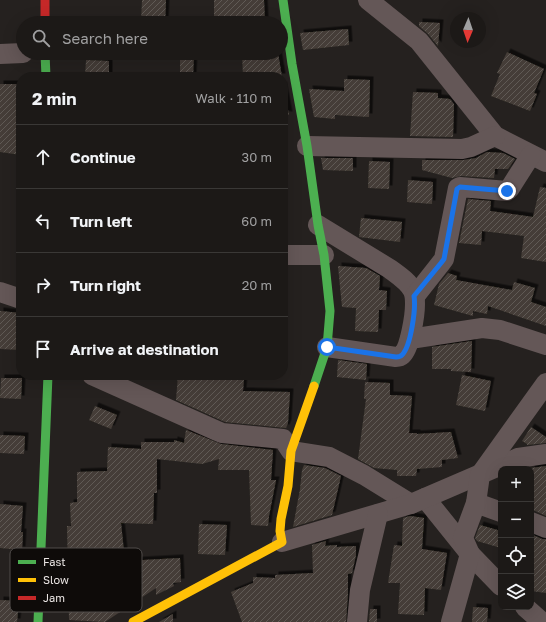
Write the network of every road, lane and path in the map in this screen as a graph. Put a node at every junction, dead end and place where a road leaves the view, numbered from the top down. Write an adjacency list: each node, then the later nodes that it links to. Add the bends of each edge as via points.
1 (46, 0): 4 (street)
2 (283, 0): 5 (street)
3 (368, 0): 11 (street, via 419,41)
4 (45, 16)
5 (285, 16)
6 (288, 36): 12 (street)
7 (16, 53): 8 (street)
8 (0, 54)
9 (45, 60): 10 (street)
10 (46, 72)
11 (495, 136): 12 (street, via 462,149); 13 (street)
12 (307, 146): 14 (street)
13 (538, 158): 18 (street, via 507,191 458,188 444,259)
14 (318, 225): 16 (street); 18 (street, via 390,269 408,284)
15 (288, 255): 16 (street)
16 (324, 255): 22 (street, via 330,311)
17 (0, 292): 19 (street)
18 (414, 296): 20 (street, via 416,302)
19 (16, 297)
20 (410, 339): 21 (street, via 482,328 500,330); 22 (street, via 403,354 396,357)
21 (546, 345)
22 (327, 347): 26 (street)
23 (48, 380): 36 (street)
24 (103, 380): 26 (street, via 222,433 283,439)
25 (546, 383): 28 (street)
26 (291, 450): 29 (street, via 328,457); 35 (street, via 280,531)
27 (546, 454): 28 (street, via 518,458)
28 (480, 475): 29 (street); 30 (street)
29 (418, 501): 32 (street); 37 (street)
30 (476, 503): 31 (street); 37 (street, via 463,538)
31 (498, 511)
32 (378, 514): 35 (street); 41 (street, via 360,590)
33 (534, 523): 34 (street)
34 (546, 528)
35 (282, 542): 40 (street)
36 (42, 548)
37 (470, 554): 38 (street); 42 (street)
38 (498, 583)
39 (528, 610): 43 (street)
40 (133, 622)
41 (357, 622)
42 (451, 622)
43 (542, 622)

